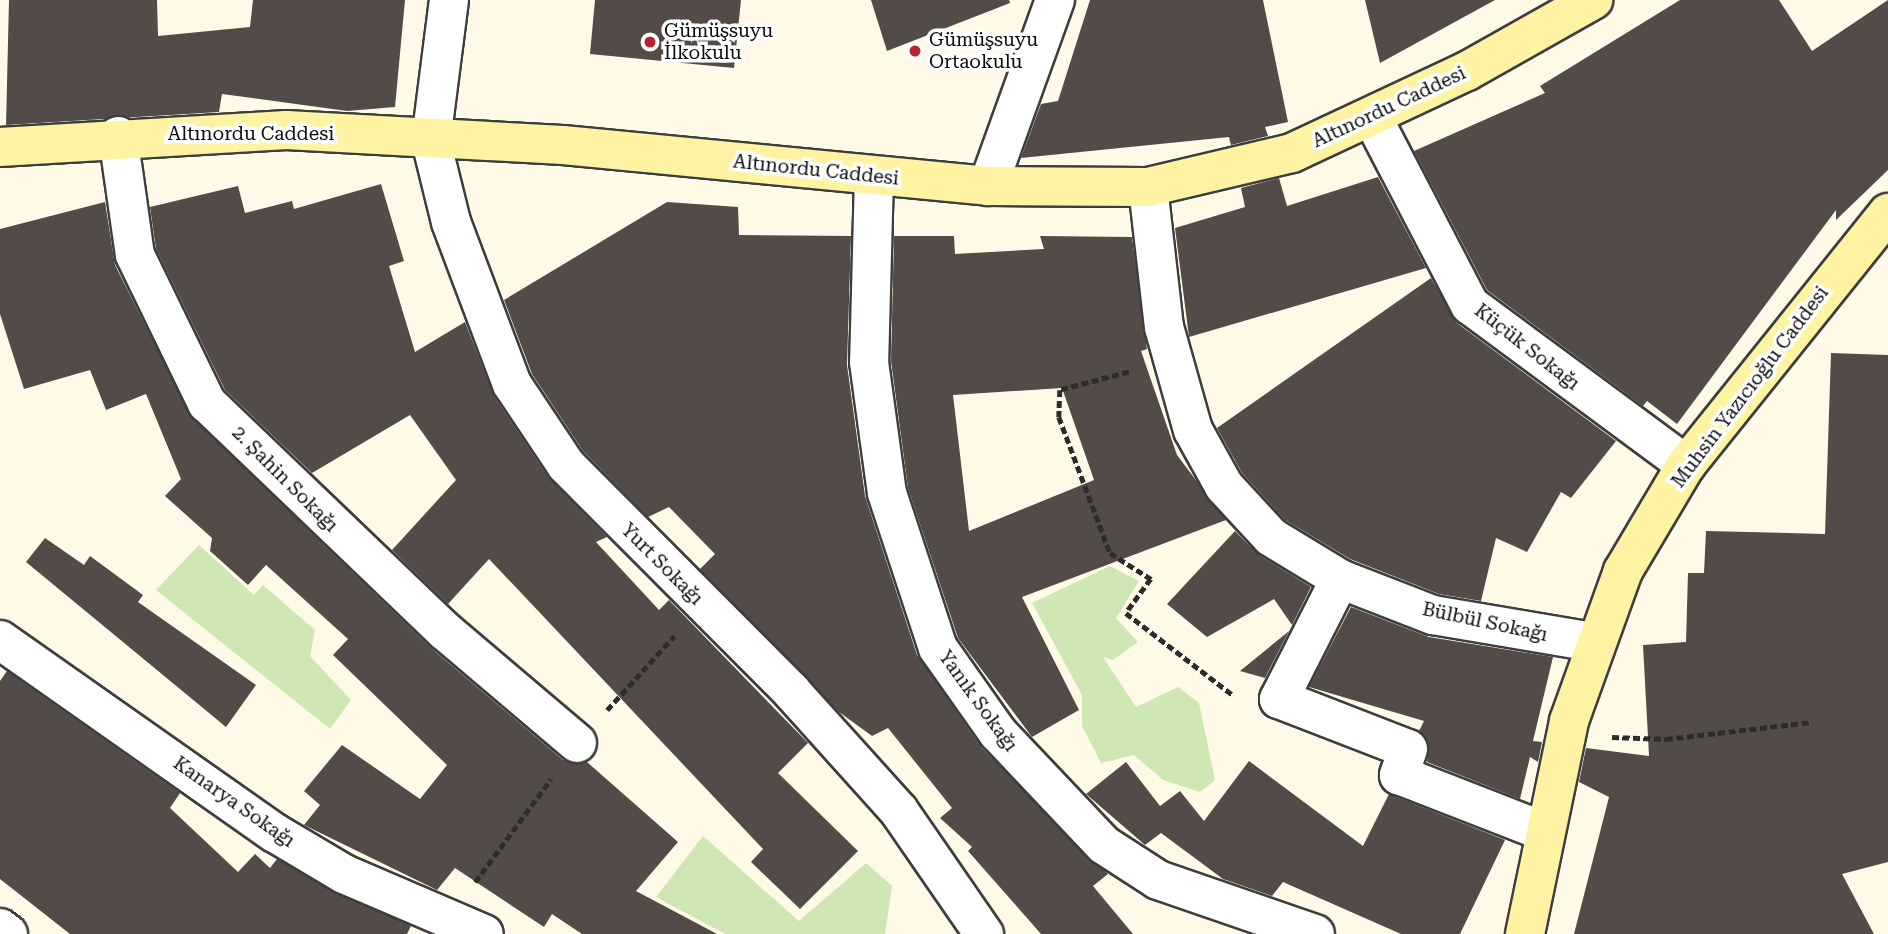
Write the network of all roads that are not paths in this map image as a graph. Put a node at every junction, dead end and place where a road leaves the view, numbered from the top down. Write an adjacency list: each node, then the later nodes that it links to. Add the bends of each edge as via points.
1 (449, 0): 6 (street)
2 (1055, 0): 9 (street)
3 (1593, 0): 4 (street, Altınordu Caddesi)
4 (1372, 117): 10 (street, Altınordu Caddesi, via 1292,153); 12 (street, Küçük Sokağı, via 1471,304)
5 (118, 136): 6 (street, Altınordu Caddesi, via 286,130); 7 (street, Altınordu Caddesi); 16 (street, 2. Şahin Sokağı, via 135,255 207,403 435,622)
6 (431, 141): 8 (street, Altınordu Caddesi, via 563,145); 21 (street, Yurt Sokağı, via 451,222 512,384 566,465 818,721 899,811)
7 (0, 147)
8 (874, 176): 9 (street, Altınordu Caddesi); 22 (street, Yanık Sokağı, via 871,375 887,494 938,648 998,733 1104,845 1158,880)
9 (988, 186): 10 (street, Altınordu Caddesi)
10 (1148, 187): 13 (street, Bülbül Sokağı, via 1174,361 1193,430 1224,486 1271,537)
11 (1888, 213): 12 (street, Muhsin Yazıcıoğlu Caddesi)
12 (1686, 465): 15 (street, Muhsin Yazıcıoğlu Caddesi, via 1623,571)
13 (1340, 579): 15 (street, Bülbül Sokağı, via 1433,615); 17 (street, via 1279,699 1408,749 1399,775)
14 (0, 640): 20 (street, Kanarya Sokağı, via 275,833 344,874)
15 (1593, 642): 17 (street, Muhsin Yazıcıoğlu Caddesi)
16 (577, 744)
17 (1543, 831): 23 (street, Muhsin Yazıcıoğlu Caddesi)
18 (0, 928): 19 (street)
19 (8, 934)
20 (484, 934)
21 (984, 934)
22 (1315, 934)
23 (1525, 934)

